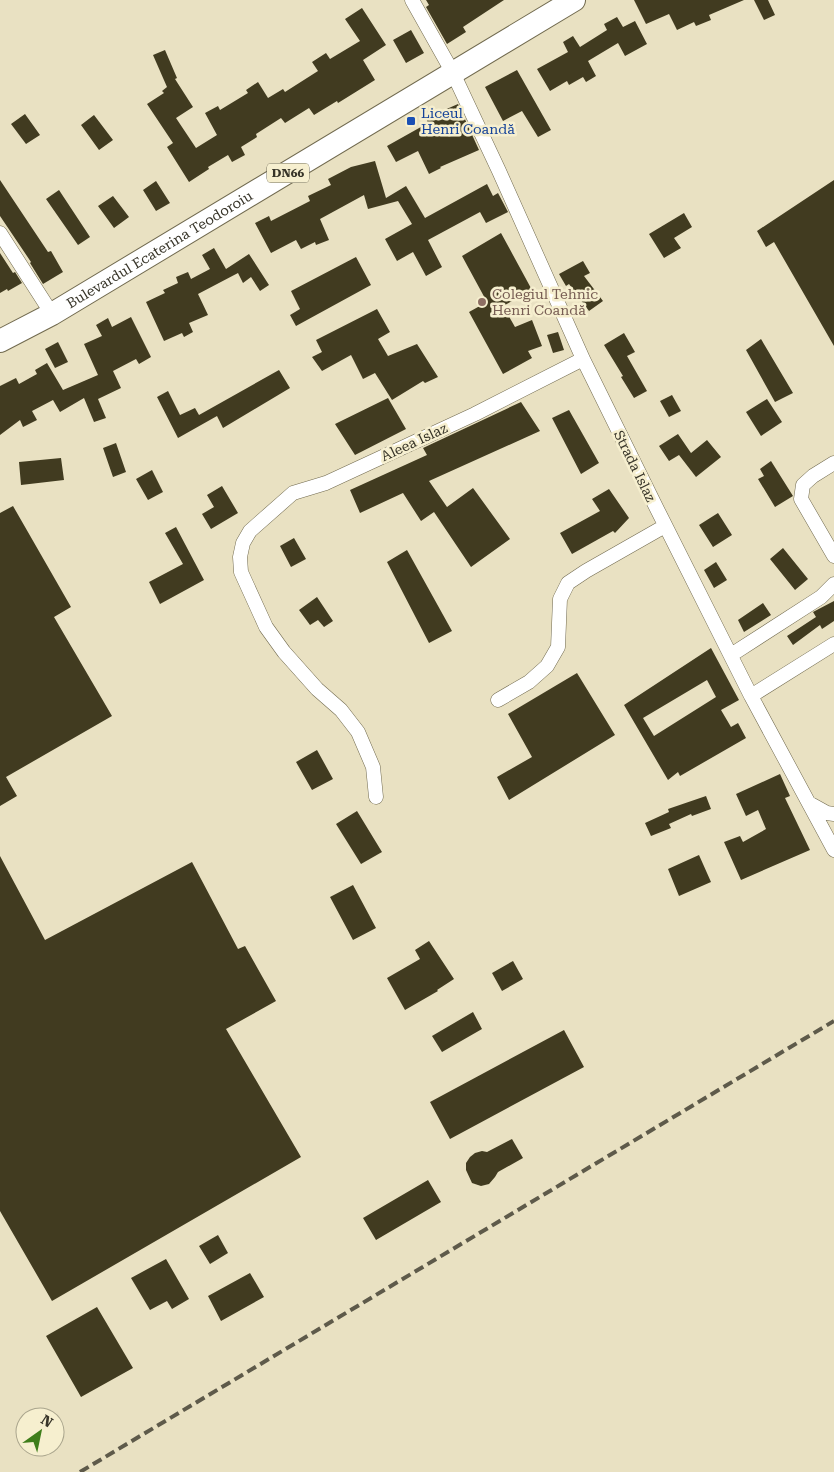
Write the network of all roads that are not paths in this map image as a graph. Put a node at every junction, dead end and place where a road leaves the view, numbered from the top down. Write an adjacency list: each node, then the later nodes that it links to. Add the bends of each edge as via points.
1 (412, 0): 4 (street, Strada Islaz)
2 (552, 0): 4 (main road, Bulevardul Ecaterina Teodoroiu)
3 (574, 0): 4 (main road, Bulevardul Ecaterina Teodoroiu / DN66)
4 (449, 67): 6 (main road, Bulevardul Ecaterina Teodoroiu / DN66); 9 (street, Strada Islaz)
5 (0, 233): 6 (street)
6 (48, 308): 7 (main road, Bulevardul Ecaterina Teodoroiu); 8 (main road, Bulevardul Ecaterina Teodoroiu / DN66)
7 (0, 325)
8 (0, 340)
9 (583, 359): 11 (street, Strada Islaz); 18 (street, Aleea Islaz, via 475,414 326,483 293,493 250,531 243,543 241,572 266,627 284,652 358,732 373,767)
10 (834, 463): 12 (street, via 803,485 801,499)
11 (665, 526): 15 (street, Strada Islaz); 17 (street, via 568,584 560,599 558,647 548,666 529,682)
12 (834, 556)
13 (834, 584): 15 (street, via 821,596)
14 (834, 644): 16 (street)
15 (730, 655): 16 (street, Strada Islaz)
16 (751, 696): 19 (street, Strada Islaz)
17 (498, 700)
18 (376, 797)
19 (809, 803): 20 (street); 21 (street, Strada Islaz)
20 (834, 814)
21 (834, 850)

